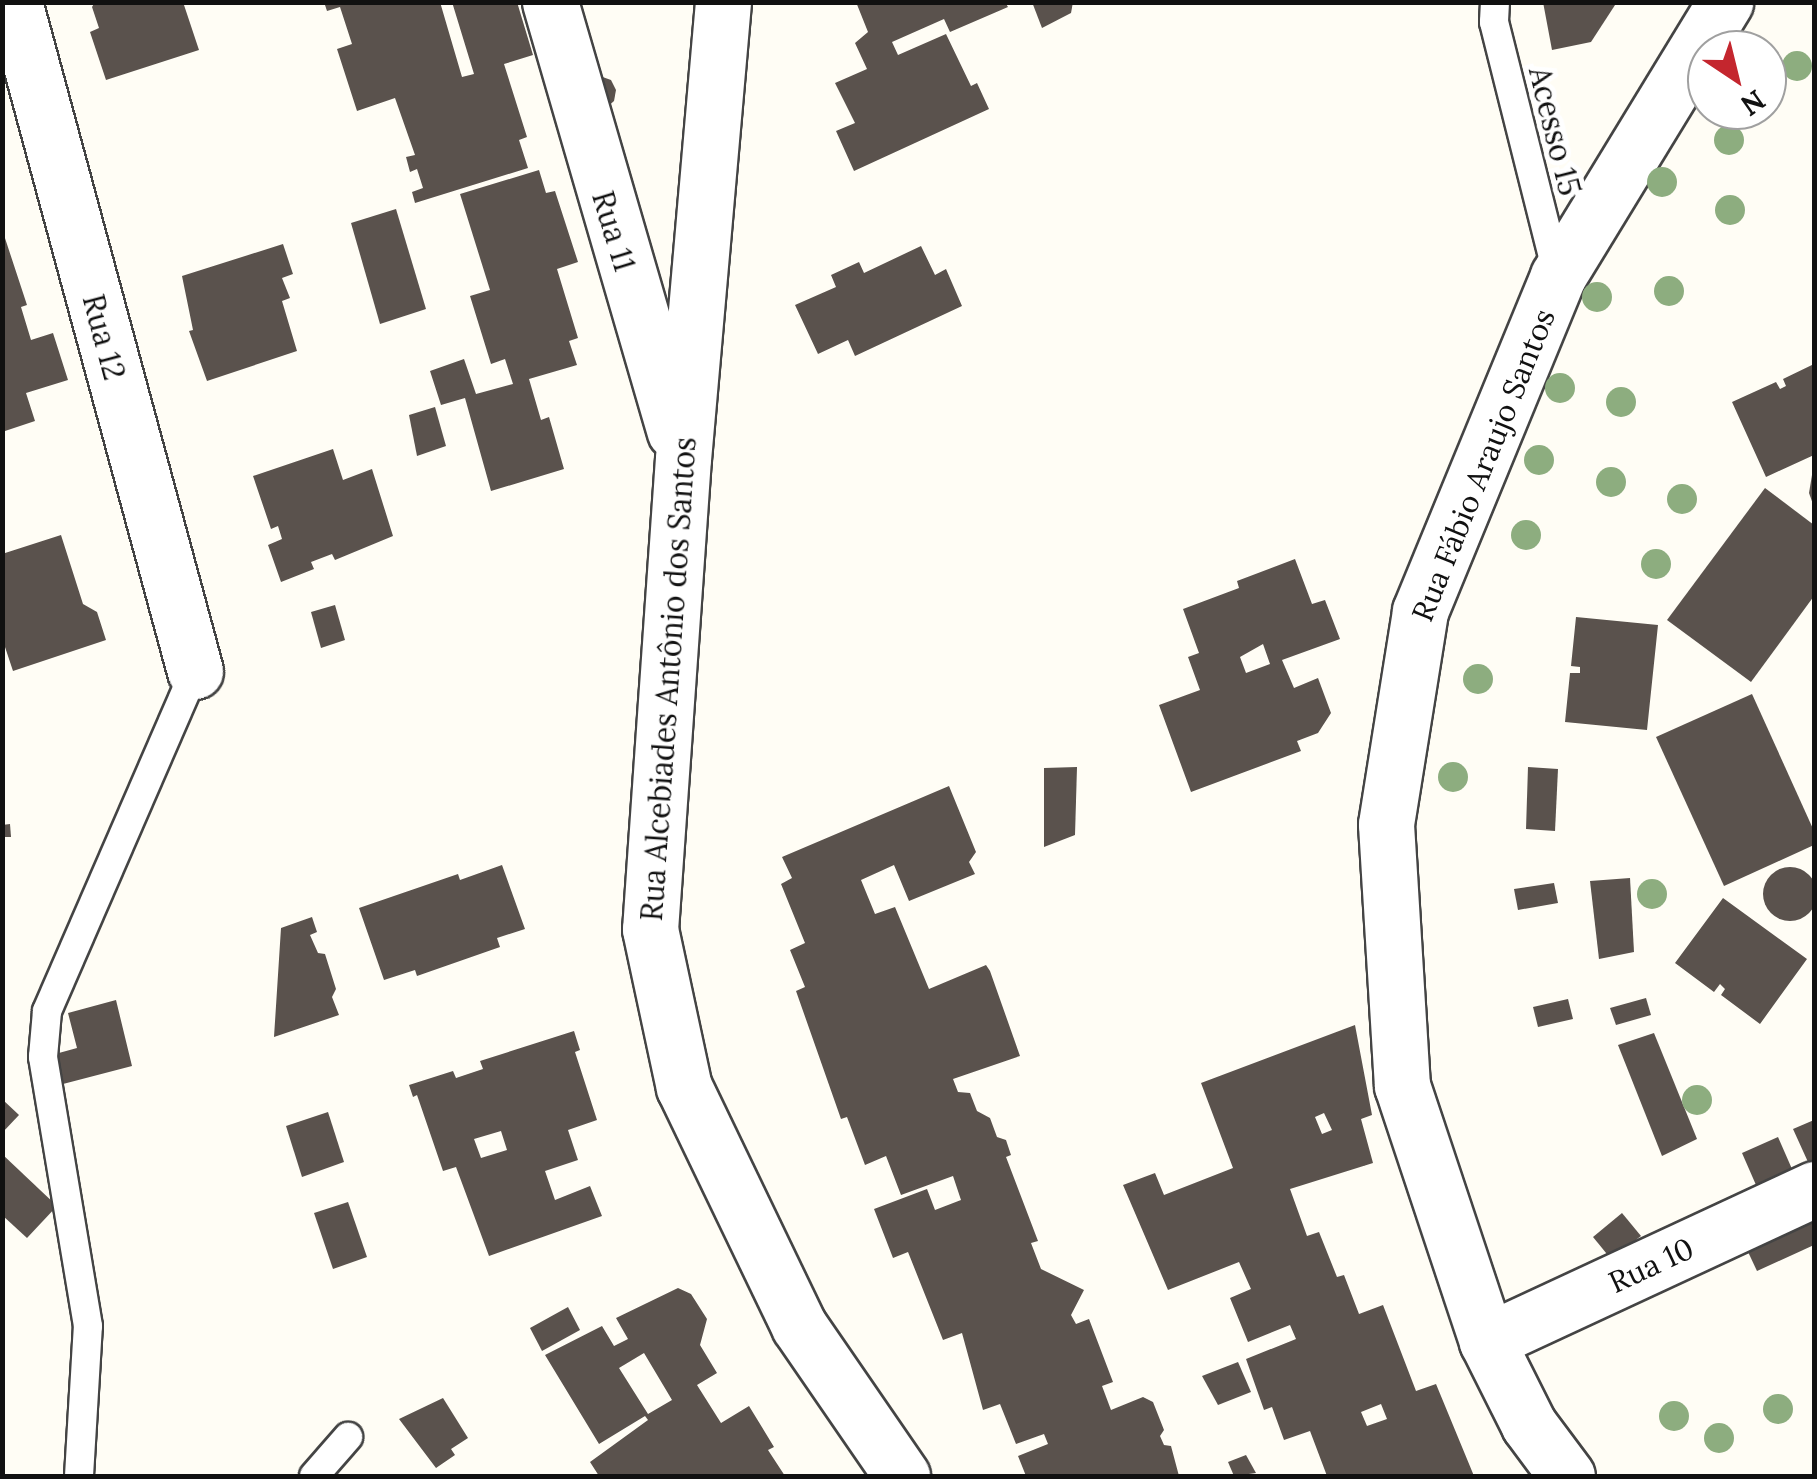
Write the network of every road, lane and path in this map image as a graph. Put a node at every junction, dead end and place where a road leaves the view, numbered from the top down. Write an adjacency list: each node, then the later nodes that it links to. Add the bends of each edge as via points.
1 (14, 2): 8 (street, Rua 12)
2 (550, 2): 7 (street, Rua 11)
3 (723, 2): 7 (street, Rua Alcebiades Antônio dos Santos)
4 (1495, 2): 6 (lane, Acesso 15, via 1494,22)
5 (1724, 2): 6 (street, Rua Fábio Araujo Santos)
6 (1558, 276): 10 (street, Rua Fábio Araujo Santos, via 1420,611 1386,824 1402,1086)
7 (682, 458): 14 (street, Rua Alcebiades Antônio dos Santos, via 650,929 684,1087 798,1326)
8 (194, 670): 12 (lane, via 47,1011 43,1057 88,1326)
9 (1814, 1190): 10 (street, Rua 10)
10 (1487, 1341): 15 (street, Rua Fábio Araujo Santos, via 1529,1426)
11 (348, 1437): 13 (lane)
12 (79, 1476)
13 (314, 1476)
14 (902, 1476)
15 (1567, 1476)

